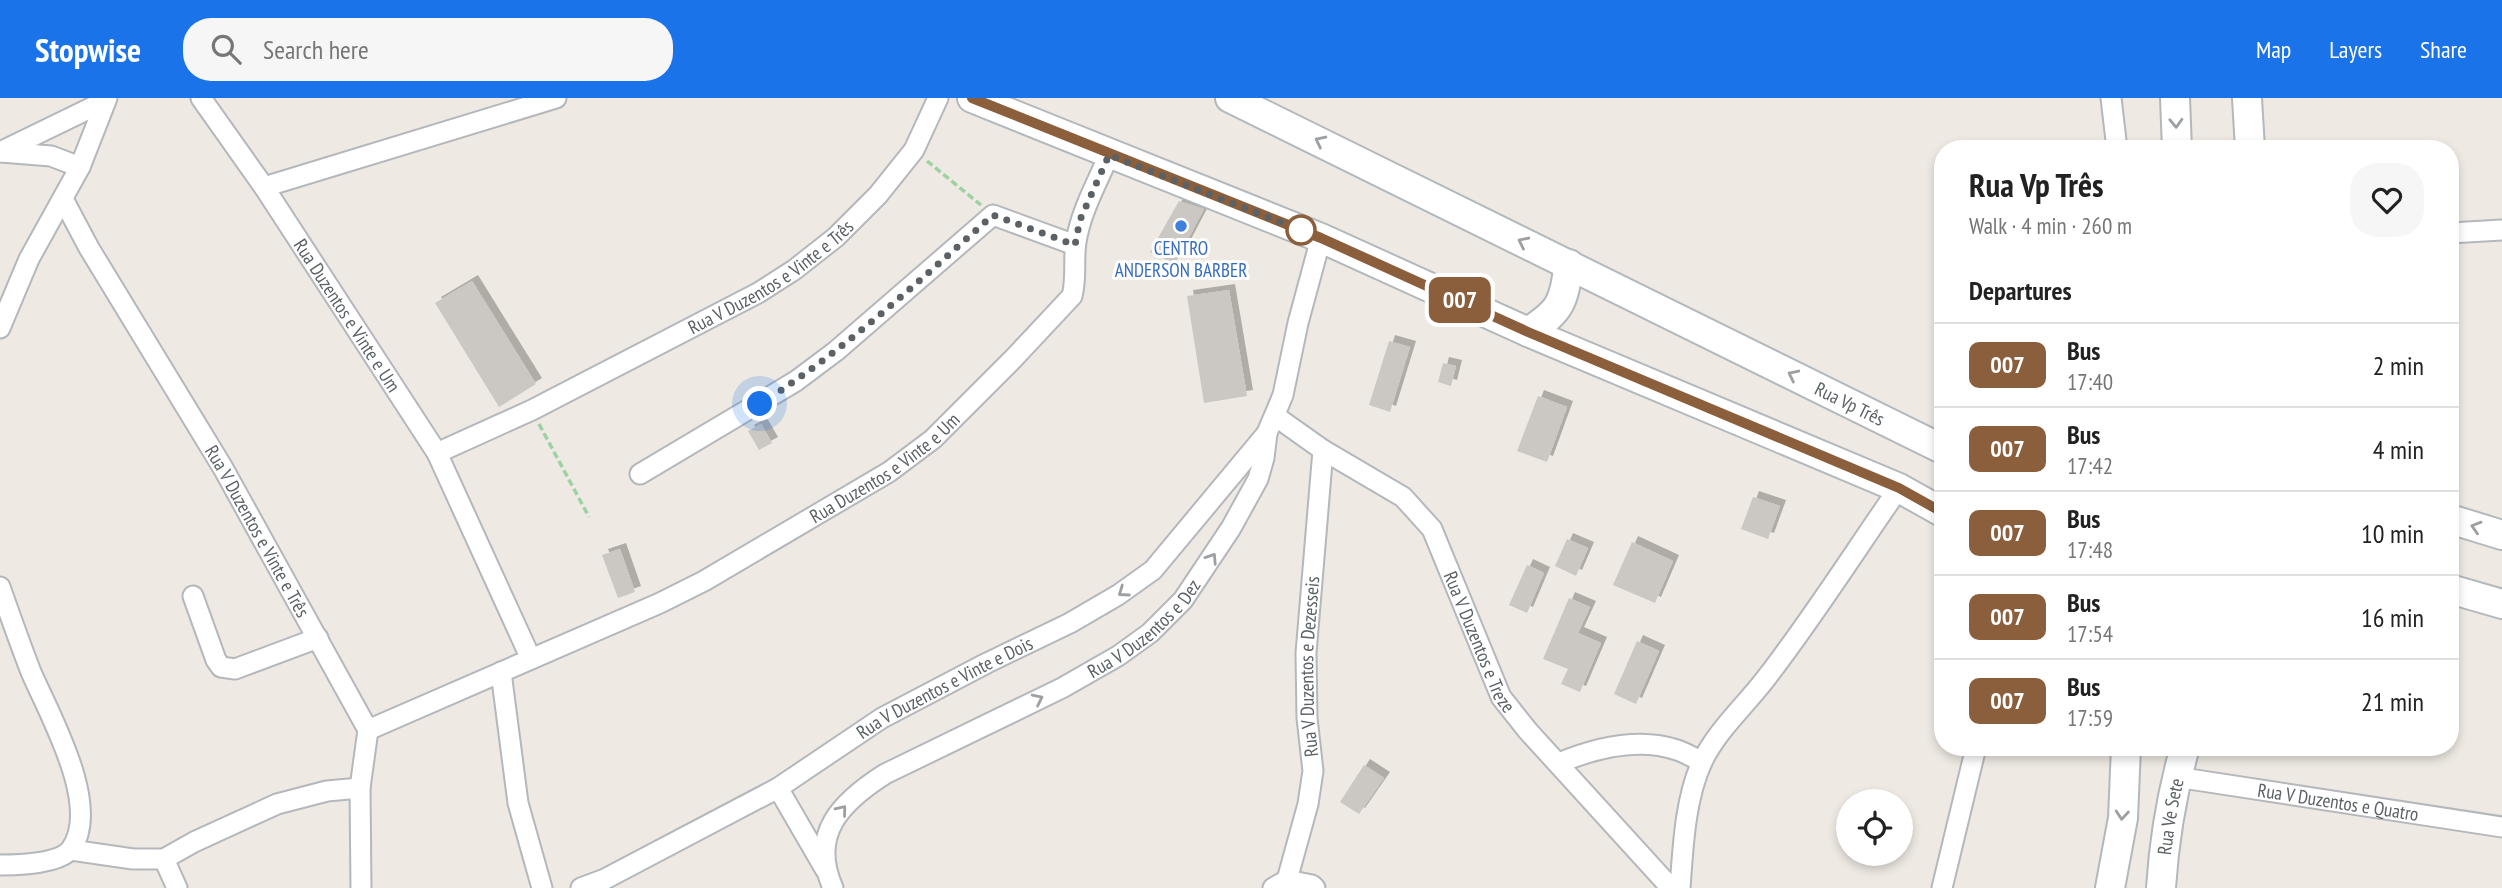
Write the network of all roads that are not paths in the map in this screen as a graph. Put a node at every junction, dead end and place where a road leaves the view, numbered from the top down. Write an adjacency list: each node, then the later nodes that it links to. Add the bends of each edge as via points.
1 (201, 98): 16 (street, Rua Duzentos e Vinte e Um)
2 (556, 98): 16 (street)
3 (939, 98): 28 (street, Rua V Duzentos e Vinte e Três, via 914,150 878,195 794,270 531,410)
4 (972, 98): 14 (main road)
5 (1230, 98): 22 (main road, Rua Vp Três, one-way to 5)
6 (2111, 98): 10 (street)
7 (2175, 98): 11 (main road, one-way to 11)
8 (2247, 98): 12 (main road)
9 (106, 99): 13 (street); 15 (street)
10 (2116, 140)
11 (2177, 140)
12 (2249, 140)
13 (0, 152): 15 (street, via 51,156)
14 (1109, 155): 20 (main road); 21 (street, Rua Duzentos e Vinte e Um, via 1080,220)
15 (80, 167): 17 (street)
16 (264, 187): 28 (street, Rua Duzentos e Vinte e Um)
17 (63, 199): 23 (street, via 29,259); 38 (street, Rua V Duzentos e Vinte e Três)
18 (2502, 230): 19 (street)
19 (2459, 232)
20 (1321, 238): 24 (main road); 25 (street, Rua V Duzentos e Dez, via 1283,395)
21 (1075, 245): 29 (street, via 993,215 836,352); 39 (street, Rua Duzentos e Vinte e Um, via 1072,296 933,439 888,472 704,581)
22 (1569, 264): 24 (main road, via 1563,300); 26 (main road, Rua Vp Três, one-way to 22)
23 (0, 328)
24 (1528, 332): 30 (main road)
25 (1271, 425): 27 (street, Rua V Duzentos e Treze); 49 (street, Rua V Duzentos e Vinte e Dois, one-way to 49, via 1189,530 1153,570 1118,596 882,718); 54 (street, Rua V Duzentos e Dez, one-way to 25, via 824,851 830,825 862,789 1118,656 1183,600 1258,479)
26 (1934, 445)
27 (1323, 450): 46 (street, Rua V Duzentos e Treze, via 1403,497 1432,529 1501,697); 55 (street, Rua V Duzentos e Dezesseis, via 1306,653 1313,771 1308,804)
28 (437, 453): 39 (street, Rua Duzentos e Vinte e Um)
29 (640, 474)
30 (1899, 488): 31 (main road); 45 (street)
31 (1934, 508)
32 (2459, 522): 33 (main road, one-way to 32)
33 (2502, 535)
34 (0, 587): 51 (street, via 75,781 81,810 79,829)
35 (2459, 592): 37 (main road)
36 (193, 596): 38 (street, via 221,667 235,669)
37 (2502, 604)
38 (318, 638): 41 (street, Rua V Duzentos e Vinte e Três)
39 (531, 659): 40 (street, Rua Duzentos e Vinte e Um)
40 (501, 672): 41 (street, Rua Duzentos e Vinte e Um); 58 (street, via 518,803)
41 (368, 730): 48 (street)
42 (1974, 756): 63 (street)
43 (2126, 756): 64 (main road, one-way to 64, via 2123,818)
44 (2182, 756): 47 (main road, Rua Ve Sete)
45 (1702, 762): 46 (street, via 1676,750 1644,745 1607,746); 62 (street, via 1692,793)
46 (1559, 763): 61 (street, Rua V Duzentos e Treze)
47 (2176, 777): 50 (street, Rua V Duzentos e Quatro); 65 (main road, Rua Ve Sete)
48 (360, 788): 52 (street, via 277,804); 57 (street)
49 (778, 788): 54 (street); 59 (street, Rua V Duzentos e Vinte e Dois)
50 (2502, 827)
51 (63, 854): 52 (street); 53 (street, via 24,864)
52 (164, 859): 56 (street)
53 (0, 864)
54 (830, 881)
55 (1280, 884): 60 (street)
56 (177, 888)
57 (361, 888)
58 (542, 888)
59 (581, 888)
60 (1315, 888)
61 (1671, 888)
62 (1680, 888)
63 (1942, 888)
64 (2110, 888)
65 (2161, 888)

